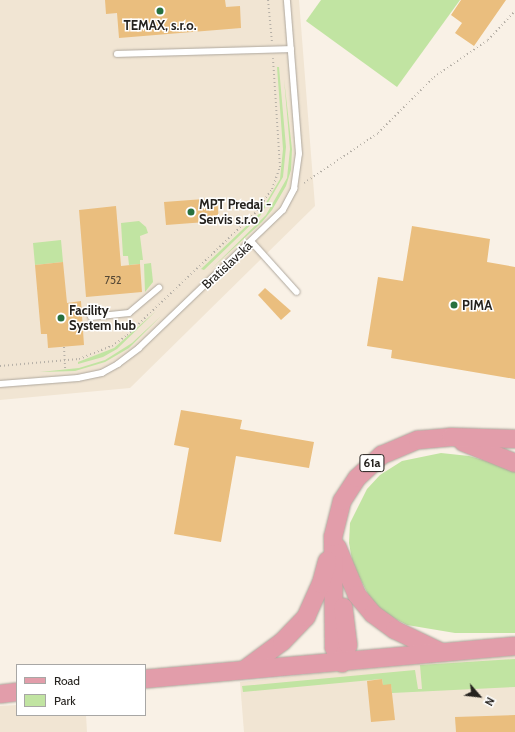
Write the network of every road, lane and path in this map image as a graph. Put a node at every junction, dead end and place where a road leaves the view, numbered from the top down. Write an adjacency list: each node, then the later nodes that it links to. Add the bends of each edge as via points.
1 (268, 0): 5 (path)
2 (287, 0): 4 (lane, Bratislavská)
3 (515, 11): 7 (path, via 488,40 434,77 378,132)
4 (291, 49): 5 (lane); 7 (lane, Bratislavská, via 299,154)
5 (272, 50): 6 (lane); 13 (path, via 281,160 278,174 264,203 119,341 95,354)
6 (117, 54)
7 (294, 189): 8 (lane, Bratislavská, via 278,217)
8 (252, 242): 10 (lane); 16 (lane, Bratislavská, via 139,348 118,364 102,373 78,378)
9 (159, 288): 11 (lane, via 129,313)
10 (297, 292)
11 (91, 317)
12 (64, 347): 13 (path)
13 (65, 360): 14 (path); 15 (path)
14 (0, 366)
15 (65, 368)
16 (0, 384)
17 (515, 428): 18 (main road, 61a, via 488,429)
18 (451, 437): 19 (main road, 61a); 20 (main road, 61a); 21 (main road); 22 (main road, 61a, via 405,444 373,462 357,478 342,501)
19 (515, 439)
20 (515, 449)
21 (515, 463)
22 (333, 537): 24 (main road, via 355,590 373,614 395,630); 25 (main road, 61a, via 348,645); 26 (main road, 61a, via 321,584 306,617 282,642)
23 (515, 646): 24 (main road)
24 (442, 652): 25 (main road)
25 (342, 662): 26 (main road)
26 (244, 670): 27 (main road)
27 (146, 679)
28 (16, 692): 29 (main road)
29 (0, 694)

